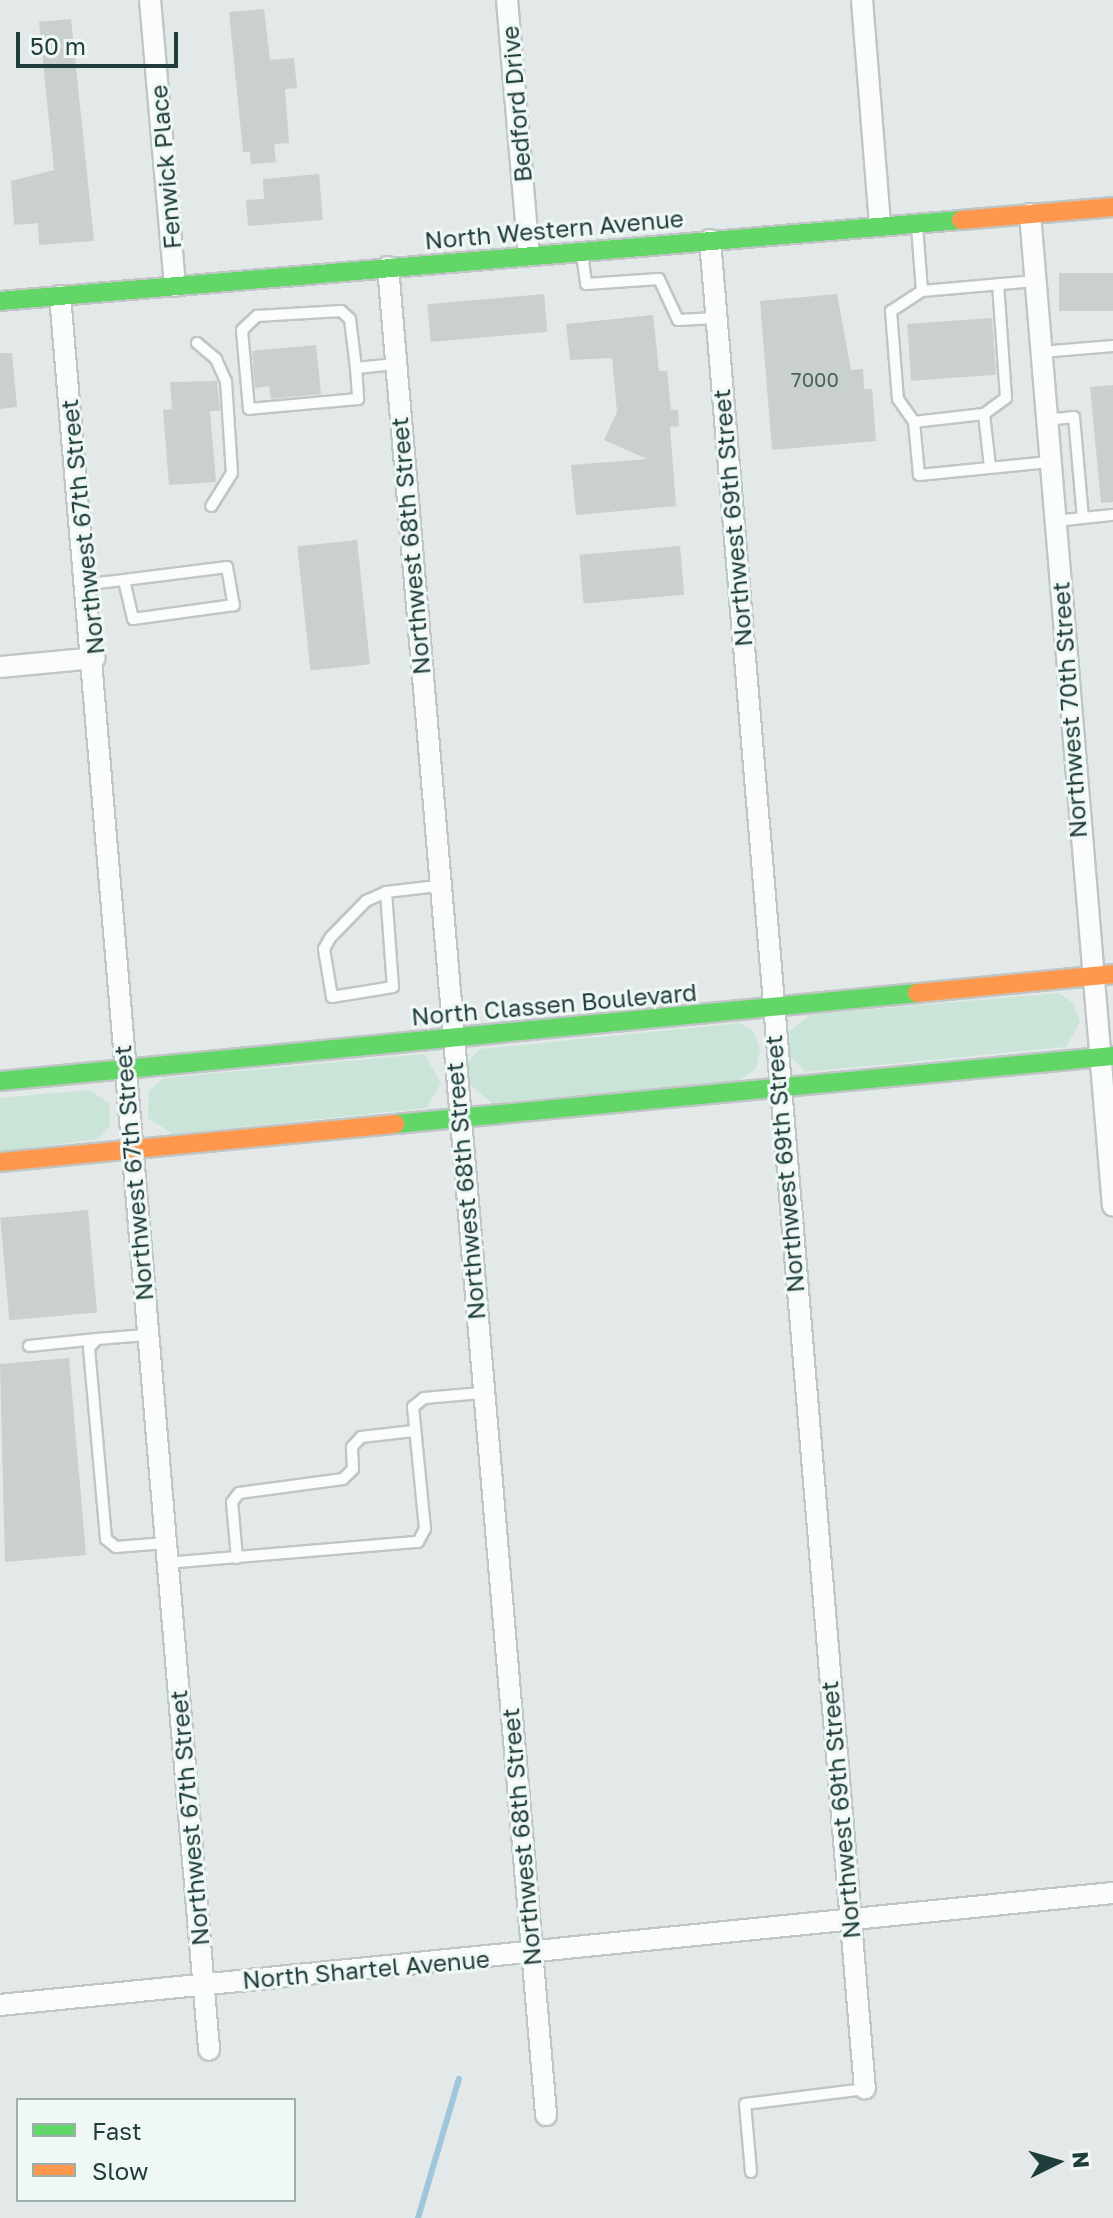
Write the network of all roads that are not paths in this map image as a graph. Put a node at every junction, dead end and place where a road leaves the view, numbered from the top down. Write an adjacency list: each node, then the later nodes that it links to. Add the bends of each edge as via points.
1 (150, 0): 14 (street, Fenwick Place)
2 (507, 0): 10 (street, Bedford Drive)
3 (862, 0): 7 (street)
4 (1113, 207): 5 (street, North Western Avenue)
5 (1030, 214): 6 (street, North Western Avenue); 12 (street, Northwest 70th Street)
6 (917, 223): 7 (street, North Western Avenue); 15 (lane)
7 (880, 225): 8 (street, North Western Avenue)
8 (710, 240): 9 (street, North Western Avenue); 18 (street, Northwest 69th Street)
9 (582, 251): 10 (street, North Western Avenue); 18 (lane, via 586,284 659,279 678,320)
10 (529, 255): 11 (street, North Western Avenue)
11 (388, 267): 14 (street, North Western Avenue); 22 (street, Northwest 68th Street)
12 (1035, 281): 13 (lane); 21 (street, Northwest 70th Street)
13 (998, 284): 15 (lane); 24 (lane, via 1006,398)
14 (175, 286): 16 (street, North Western Avenue)
15 (922, 291): 26 (lane, via 891,311 898,399)
16 (60, 296): 17 (street, North Western Avenue); 34 (street, Northwest 67th Street)
17 (0, 301)
18 (716, 318): 41 (street, Northwest 69th Street)
19 (197, 343): 29 (lane, via 216,359 226,381 232,473)
20 (1113, 346): 21 (lane)
21 (1041, 352): 25 (street, Northwest 70th Street)
22 (396, 364): 23 (lane); 37 (street, Northwest 68th Street)
23 (356, 368): 23 (lane, via 350,319 341,311 257,316 242,330 249,409 358,399)
24 (984, 414): 26 (lane); 28 (lane)
25 (1046, 420): 27 (street, Northwest 70th Street); 31 (lane, via 1074,417)
26 (914, 422): 28 (lane, via 919,475)
27 (1049, 462): 28 (lane); 32 (street, Northwest 70th Street)
28 (990, 467)
29 (211, 506)
30 (1113, 515): 31 (lane)
31 (1083, 518): 32 (lane)
32 (1054, 521): 40 (street, Northwest 70th Street)
33 (124, 580): 33 (lane, via 227,567 234,605 133,619); 34 (lane)
34 (87, 584): 35 (street, Northwest 67th Street)
35 (95, 658): 36 (street); 44 (street, Northwest 67th Street)
36 (0, 667)
37 (438, 886): 38 (lane); 42 (street, Northwest 68th Street)
38 (386, 892): 38 (lane, via 366,901 324,949 332,997 393,987)
39 (1113, 974): 40 (street, North Classen Boulevard)
40 (1090, 977): 41 (street, North Classen Boulevard); 43 (street, Northwest 70th Street)
41 (771, 1008): 42 (street, North Classen Boulevard); 46 (street, Northwest 69th Street)
42 (451, 1038): 44 (street, North Classen Boulevard); 47 (street, Northwest 68th Street)
43 (1105, 1058): 46 (street); 50 (street, Northwest 70th Street)
44 (124, 1068): 45 (street, North Classen Boulevard); 48 (street, Northwest 67th Street)
45 (0, 1081)
46 (777, 1090): 47 (street); 59 (street, Northwest 69th Street)
47 (459, 1118): 48 (street); 54 (street, Northwest 68th Street)
48 (130, 1150): 49 (street); 51 (street, Northwest 67th Street)
49 (0, 1162)
50 (1113, 1206)
51 (146, 1335): 52 (lane); 56 (street, Northwest 67th Street)
52 (97, 1339): 53 (lane); 56 (lane, via 89,1348 106,1539 116,1547)
53 (29, 1346)
54 (482, 1393): 55 (lane, via 416,1401); 60 (street, Northwest 68th Street)
55 (414, 1431): 57 (lane, via 361,1437 352,1447 353,1469 343,1479 239,1493 232,1502); 57 (lane, via 425,1529 418,1542)
56 (166, 1553): 57 (lane); 61 (street, Northwest 67th Street)
57 (237, 1558)
58 (1113, 1893): 59 (street, North Shartel Avenue)
59 (849, 1920): 60 (street, North Shartel Avenue); 64 (street, Northwest 69th Street)
60 (531, 1954): 61 (street, North Shartel Avenue); 65 (street, Northwest 68th Street)
61 (203, 1984): 62 (street, North Shartel Avenue); 63 (street, Northwest 67th Street)
62 (0, 2005)
63 (209, 2050)
64 (865, 2089): 66 (lane, via 745,2104)
65 (546, 2115)
66 (751, 2172)

